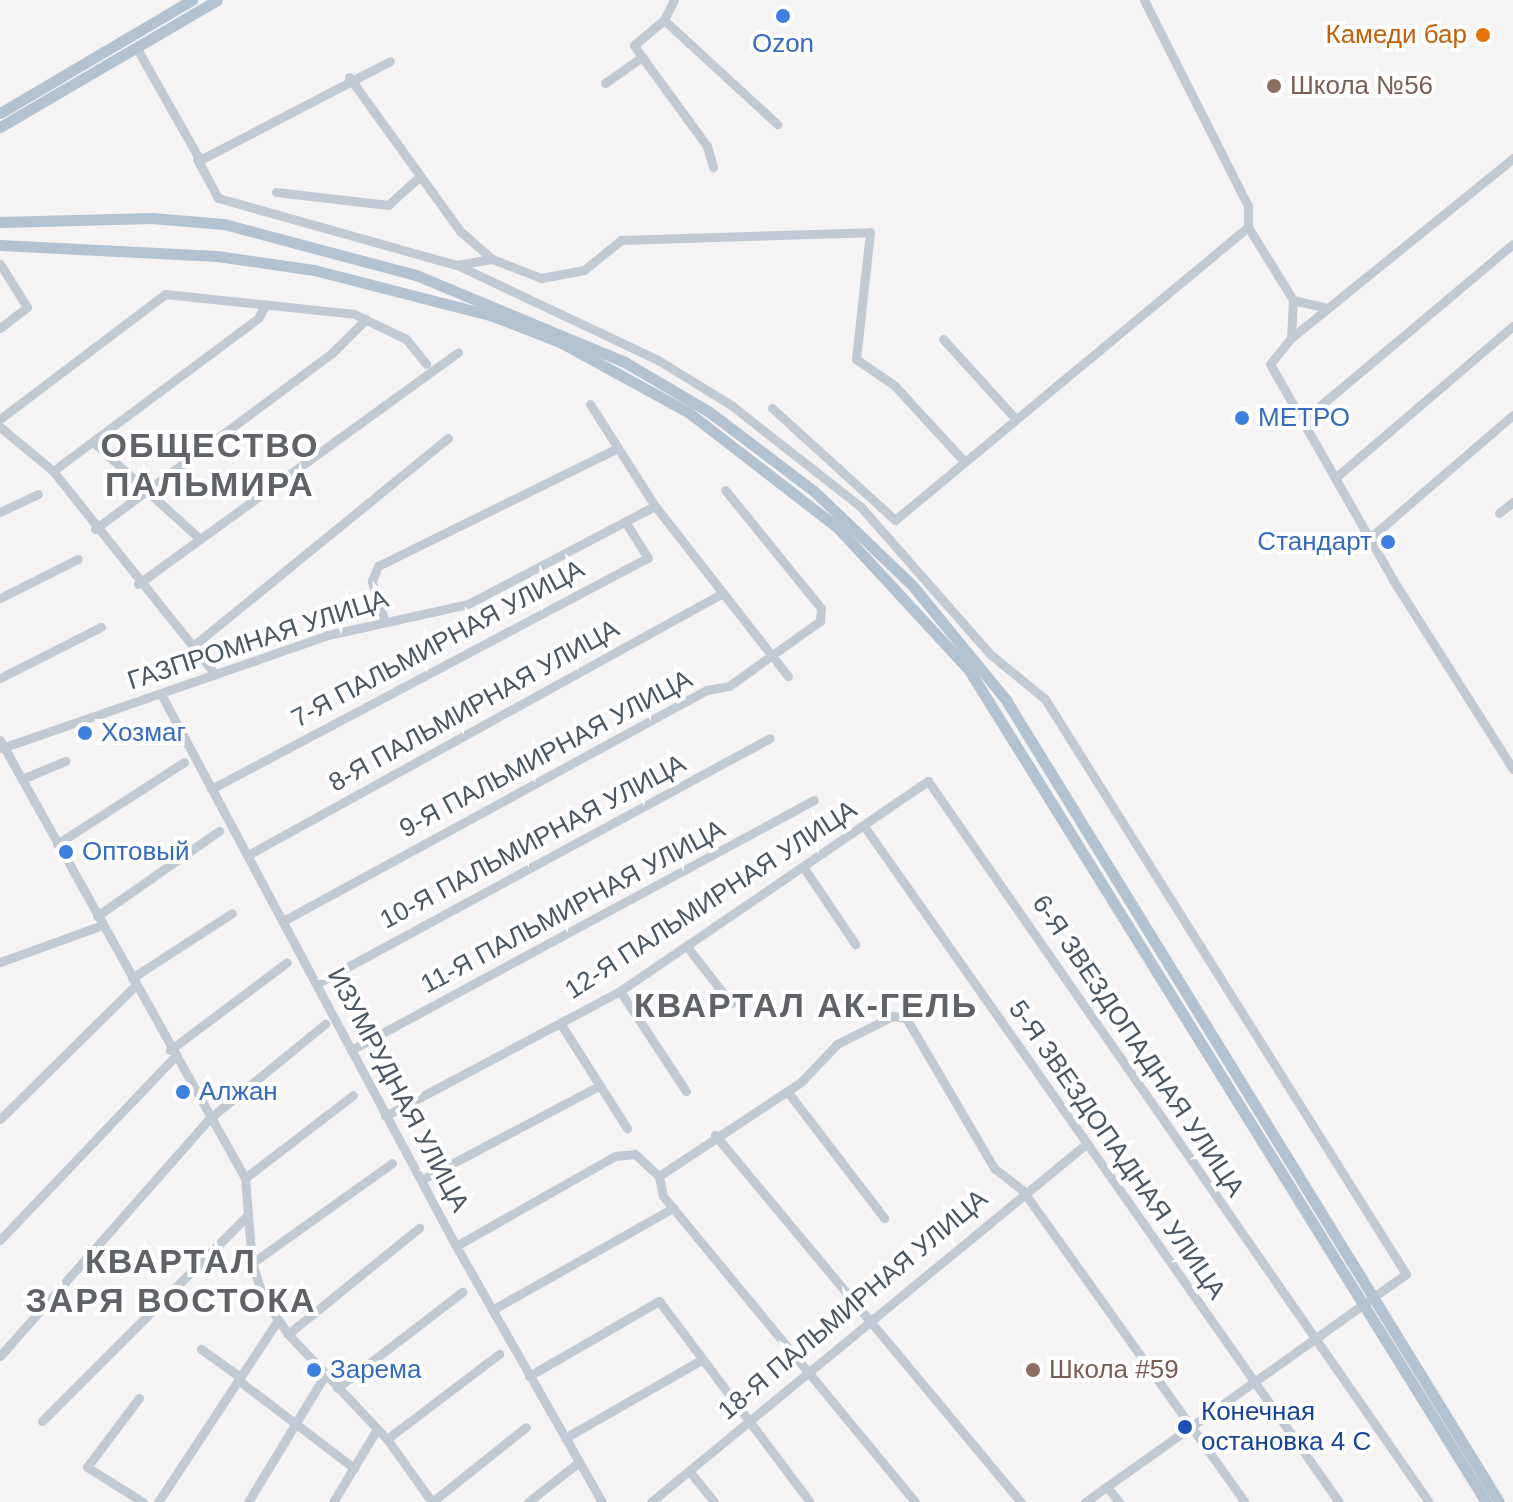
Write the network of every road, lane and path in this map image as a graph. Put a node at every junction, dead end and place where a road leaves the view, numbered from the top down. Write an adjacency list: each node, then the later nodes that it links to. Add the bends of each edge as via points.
1 (192, 0): 6 (main road)
2 (217, 0): 7 (main road)
3 (674, 0): 5 (street)
4 (1144, 0): 21 (street, via 1248,206)
5 (664, 20): 8 (street, via 634,45); 13 (street)
6 (129, 36): 7 (main road); 12 (main road)
7 (136, 47): 14 (main road); 16 (street)
8 (642, 57): 11 (street); 17 (street, via 707,146)
9 (390, 61): 10 (street)
10 (349, 77): 16 (street); 18 (street)
11 (605, 83)
12 (0, 113)
13 (777, 124)
14 (0, 127)
15 (1513, 158): 29 (street)
16 (200, 159): 26 (street, via 218,198)
17 (713, 167)
18 (417, 179): 19 (street, via 388,205); 24 (street)
19 (276, 192)
20 (0, 222): 125 (main road, via 185,220 296,238 375,261 592,345 770,455 896,568 1006,700)
21 (1248, 227): 27 (street); 40 (street)
22 (1513, 244): 42 (street)
23 (0, 245): 125 (main road, via 217,256 427,295 560,342 713,431 838,528 969,670)
24 (492, 259): 26 (street); 47 (street, via 541,278 584,270 621,240 870,232 856,359 894,385)
25 (0, 264): 32 (street, via 27,307)
26 (457, 265): 131 (street, via 658,360 731,405 860,506 1000,663 1045,699 1406,1274)
27 (1293, 300): 29 (street); 33 (street)
28 (266, 304): 30 (street); 41 (street, via 165,294); 45 (street, via 258,318)
29 (1327, 308): 33 (street)
30 (366, 319): 36 (street, via 406,339); 50 (street, via 332,353)
31 (1513, 326): 49 (street)
32 (0, 328)
33 (1291, 338): 42 (street, via 1270,364)
34 (943, 339): 40 (street)
35 (458, 352): 60 (street)
36 (426, 364)
37 (590, 404): 46 (street)
38 (772, 408): 47 (street, via 895,520)
39 (1513, 415): 59 (street)
40 (1014, 417): 47 (street)
41 (0, 419)
42 (1302, 421): 49 (street)
43 (0, 427): 48 (street)
44 (448, 438): 67 (street)
45 (93, 442): 48 (street); 50 (street)
46 (618, 448): 54 (street); 65 (street, via 373,572)
47 (963, 460)
48 (53, 471): 58 (street)
49 (1335, 478): 59 (street)
50 (147, 490): 58 (street); 60 (street)
51 (725, 490): 68 (street, 9-Я ПАЛЬМИРНАЯ УЛИЦА, via 822,616)
52 (38, 494): 55 (street)
53 (1513, 502): 56 (street)
54 (655, 506): 57 (street, ГАЗПРОМНАЯ УЛИЦА); 63 (street)
55 (0, 512)
56 (1499, 513)
57 (626, 523): 65 (street, ГАЗПРОМНАЯ УЛИЦА, via 468,604); 80 (street, 7-Я ПАЛЬМИРНАЯ УЛИЦА, via 648,558)
58 (95, 529): 62 (street)
59 (1371, 537): 77 (street)
60 (200, 539): 62 (street)
61 (78, 559): 64 (street)
62 (138, 584): 67 (street)
63 (721, 594): 68 (street); 85 (street, 8-Я ПАЛЬМИРНАЯ УЛИЦА)
64 (0, 598)
65 (384, 619): 69 (street, ГАЗПРОМНАЯ УЛИЦА)
66 (101, 627): 71 (street)
67 (193, 646): 69 (street)
68 (771, 659): 70 (street); 89 (street, 9-Я ПАЛЬМИРНАЯ УЛИЦА)
69 (215, 674): 72 (street, ГАЗПРОМНАЯ УЛИЦА)
70 (788, 676)
71 (0, 678)
72 (161, 694): 74 (street, ГАЗПРОМНАЯ УЛИЦА); 80 (street, ИЗУМРУДНАЯ УЛИЦА)
73 (770, 738): 95 (street, 10-Я ПАЛЬМИРНАЯ УЛИЦА)
74 (1, 746): 78 (street)
75 (65, 761): 78 (street)
76 (184, 762): 84 (street)
77 (1513, 769)
78 (22, 779): 84 (street)
79 (928, 781): 82 (street, 12-Я ПАЛЬМИРНАЯ УЛИЦА); 131 (street, 6-Я ЗВЕЗДОПАДНАЯ УЛИЦА)
80 (211, 789): 85 (street, ИЗУМРУДНАЯ УЛИЦА)
81 (814, 800): 100 (street, 11-Я ПАЛЬМИРНАЯ УЛИЦА)
82 (864, 826): 86 (street, 12-Я ПАЛЬМИРНАЯ УЛИЦА); 111 (street, 5-Я ЗВЕЗДОПАДНАЯ УЛИЦА)
83 (219, 831): 88 (street)
84 (57, 844): 88 (street)
85 (248, 855): 89 (street, ИЗУМРУДНАЯ УЛИЦА)
86 (804, 868): 90 (street); 91 (street, 12-Я ПАЛЬМИРНАЯ УЛИЦА)
87 (232, 913): 94 (street)
88 (99, 920): 92 (street); 94 (street)
89 (283, 921): 95 (street, ИЗУМРУДНАЯ УЛИЦА)
90 (855, 944)
91 (688, 948): 96 (street, 12-Я ПАЛЬМИРНАЯ УЛИЦА); 97 (street)
92 (1, 960)
93 (287, 962): 101 (street)
94 (134, 982): 101 (street); 108 (street)
95 (316, 984): 100 (street, ИЗУМРУДНАЯ УЛИЦА)
96 (620, 991): 98 (street, 12-Я ПАЛЬМИРНАЯ УЛИЦА); 103 (street)
97 (731, 1003)
98 (560, 1023): 102 (street); 106 (street, 12-Я ПАЛЬМИРНАЯ УЛИЦА)
99 (325, 1024): 107 (street)
100 (351, 1050): 106 (street, ИЗУМРУДНАЯ УЛИЦА)
101 (172, 1053): 107 (street); 121 (street)
102 (599, 1086): 109 (street); 115 (street)
103 (686, 1091)
104 (787, 1091): 110 (street); 116 (street, via 837,1044 900,1015 994,1168); 119 (street)
105 (353, 1095): 114 (street)
106 (385, 1116): 115 (street, ИЗУМРУДНАЯ УЛИЦА)
107 (210, 1118): 114 (street); 134 (street)
108 (0, 1119)
109 (627, 1128)
110 (715, 1135): 113 (street); 129 (street)
111 (1086, 1144): 116 (street, 18-Я ПАЛЬМИРНАЯ УЛИЦА); 140 (street, 5-Я ЗВЕЗДОПАДНАЯ УЛИЦА)
112 (392, 1163): 123 (street)
113 (659, 1176): 117 (street); 122 (street, via 635,1154 615,1156)
114 (245, 1178): 118 (street)
115 (423, 1179): 122 (street, ИЗУМРУДНАЯ УЛИЦА)
116 (1023, 1191): 129 (street, 18-Я ПАЛЬМИРНАЯ УЛИЦА); 146 (street)
117 (673, 1208): 126 (street); 136 (street)
118 (248, 1215): 123 (street); 143 (street)
119 (884, 1218)
120 (419, 1228): 130 (street)
121 (0, 1240)
122 (456, 1246): 126 (street, ИЗУМРУДНАЯ УЛИЦА)
123 (252, 1263): 128 (street)
124 (462, 1292): 141 (street)
125 (1365, 1292): 127 (main road)
126 (492, 1310): 138 (street, ИЗУМРУДНАЯ УЛИЦА)
127 (1375, 1310): 174 (main road); 175 (main road)
128 (278, 1320): 130 (street); 139 (street)
129 (867, 1322): 136 (street, 18-Я ПАЛЬМИРНАЯ УЛИЦА); 168 (street)
130 (288, 1334): 137 (street)
131 (1309, 1337): 140 (street); 173 (street, 6-Я ЗВЕЗДОПАДНАЯ УЛИЦА)
132 (201, 1349): 139 (street)
133 (499, 1354): 150 (street)
134 (0, 1356)
135 (701, 1360): 138 (street, via 659,1301); 145 (street); 149 (street)
136 (809, 1372): 145 (street, 18-Я ПАЛЬМИРНАЯ УЛИЦА); 167 (street)
137 (325, 1375): 141 (street); 144 (street)
138 (529, 1376): 149 (street, ИЗУМРУДНАЯ УЛИЦА)
139 (239, 1378): 144 (street); 157 (street)
140 (1251, 1381): 146 (street); 172 (street, 5-Я ЗВЕЗДОПАДНАЯ УЛИЦА)
141 (337, 1388): 148 (street)
142 (139, 1398): 156 (street, via 87,1467)
143 (42, 1421)
144 (295, 1425): 152 (street); 158 (street)
145 (747, 1425): 153 (street, 18-Я ПАЛЬМИРНАЯ УЛИЦА); 166 (street)
146 (1191, 1425): 154 (street); 171 (street)
147 (526, 1427): 161 (street)
148 (377, 1429): 150 (street); 152 (street)
149 (565, 1438): 151 (street, ИЗУМРУДНАЯ УЛИЦА)
150 (387, 1439): 155 (street)
151 (579, 1462): 162 (street); 163 (street, ИЗУМРУДНАЯ УЛИЦА)
152 (354, 1468): 159 (street)
153 (690, 1472): 164 (street, 18-Я ПАЛЬМИРНАЯ УЛИЦА); 165 (street)
154 (1107, 1487): 169 (street); 170 (street)
155 (425, 1490): 160 (street); 161 (street)
156 (143, 1502)
157 (158, 1502)
158 (248, 1502)
159 (333, 1502)
160 (418, 1502)
161 (432, 1502)
162 (528, 1502)
163 (602, 1502)
164 (651, 1502)
165 (714, 1502)
166 (810, 1502)
167 (915, 1502)
168 (1021, 1502)
169 (1085, 1502)
170 (1119, 1502)
171 (1245, 1502)
172 (1339, 1502)
173 (1429, 1502)
174 (1486, 1502)
175 (1499, 1502)

